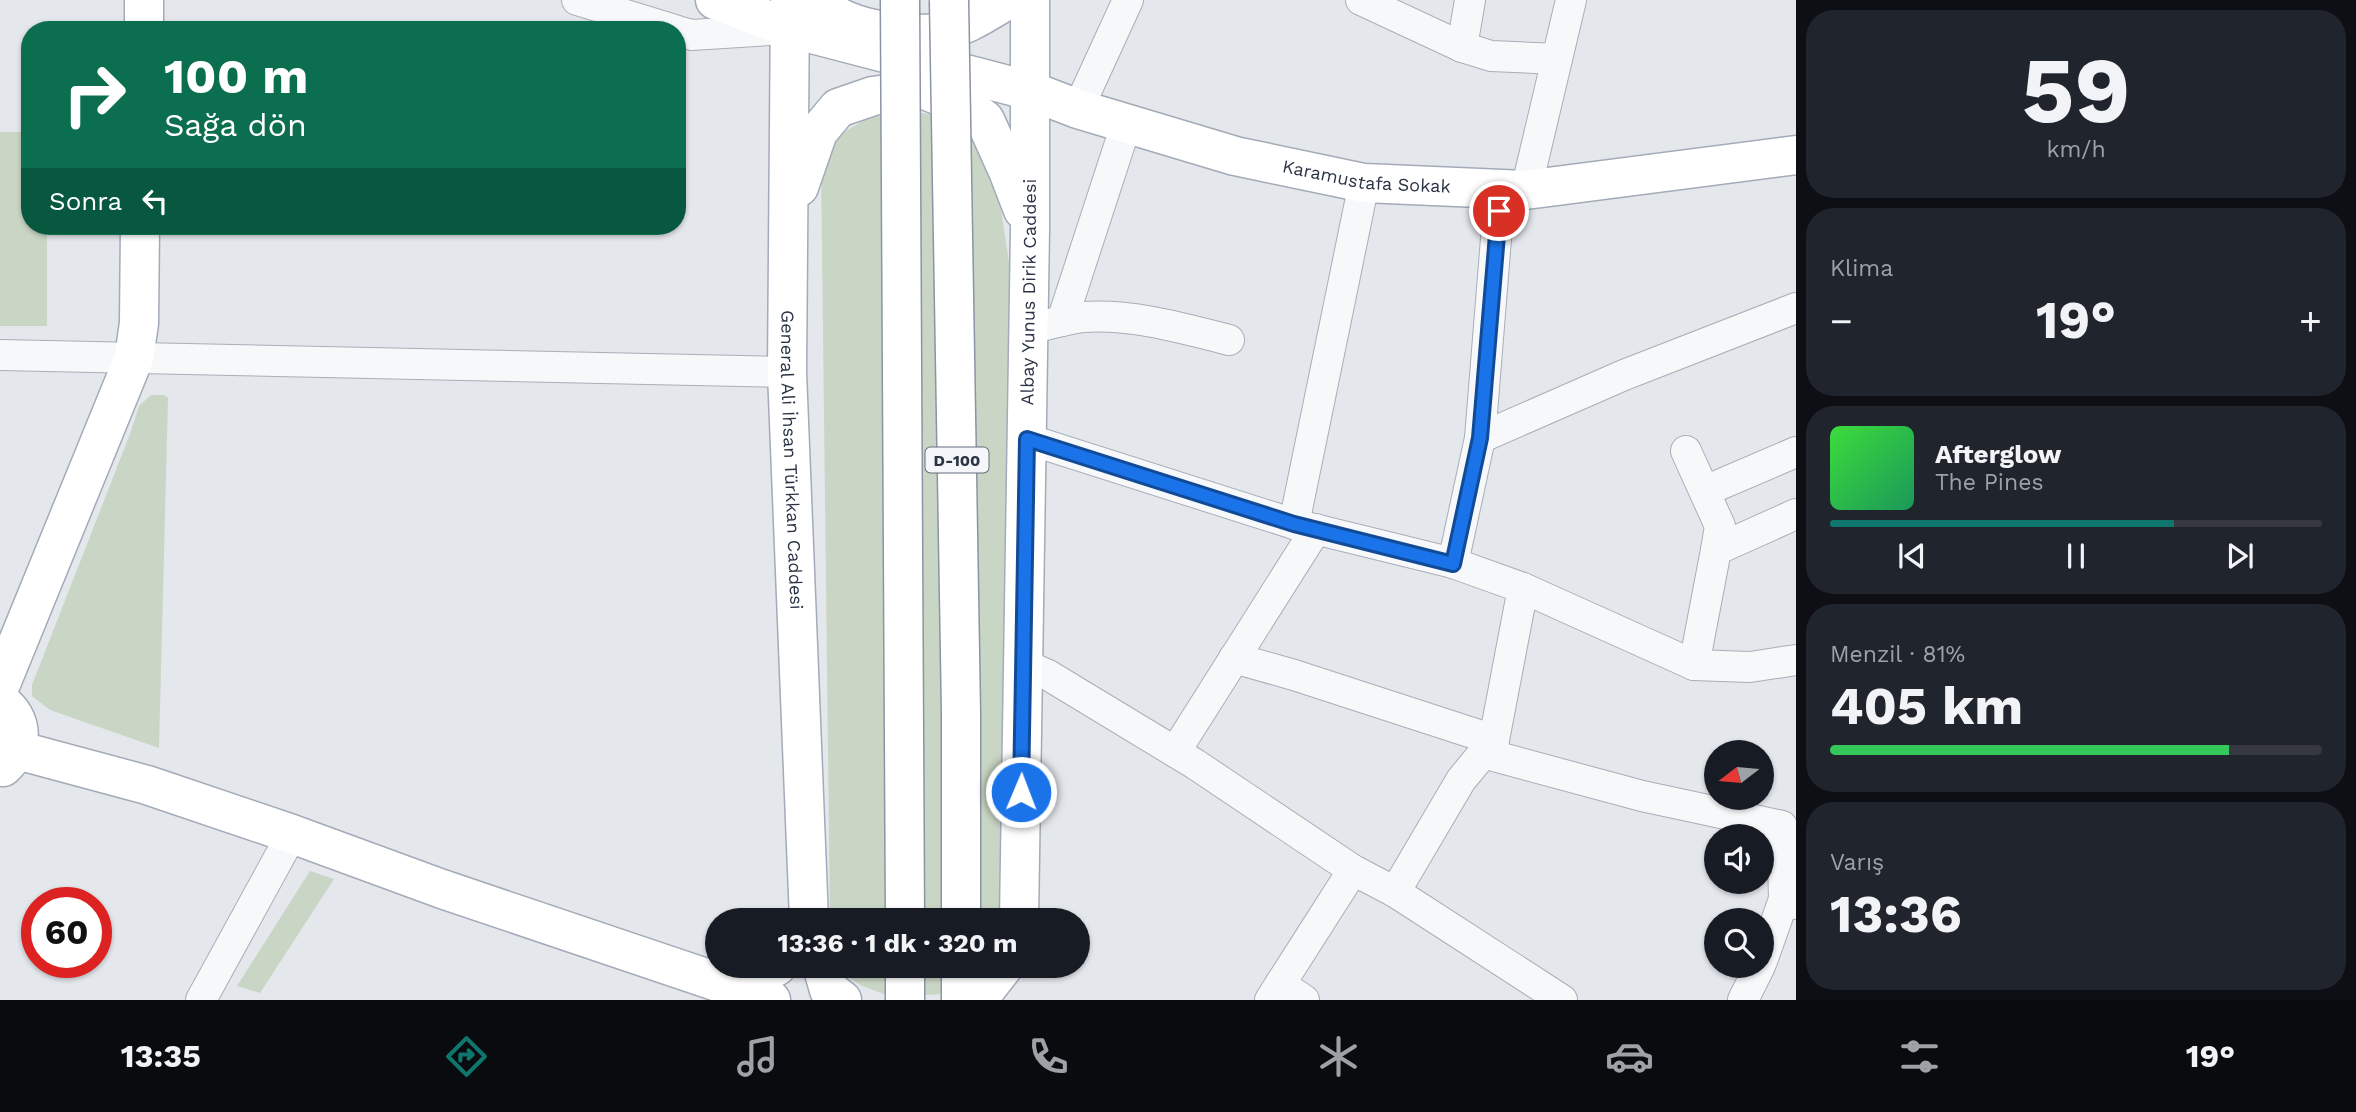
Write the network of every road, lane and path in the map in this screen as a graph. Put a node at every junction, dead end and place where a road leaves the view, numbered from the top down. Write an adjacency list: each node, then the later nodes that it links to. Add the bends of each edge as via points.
1 (144, 0): 14 (main road)
2 (577, 0): 15 (street)
3 (715, 0): 13 (main road, Karamustafa Sokak)
4 (820, 0): 7 (main road, via 824,8 856,26 933,33 969,23)
5 (900, 0): 59 (main road, D-100, bridge)
6 (949, 0): 60 (main road, D-100, bridge)
7 (1007, 0)
8 (1030, 0): 19 (main road, Albay Yunus Dirik Caddesi)
9 (1128, 0): 20 (street)
10 (1361, 0): 17 (street)
11 (1470, 0): 17 (street)
12 (1571, 0): 18 (street)
13 (790, 14): 16 (street); 19 (main road, Karamustafa Sokak); 25 (main road, General Ali İhsan Türkkan Caddesi)
14 (144, 21)
15 (646, 21)
16 (686, 33)
17 (1462, 47): 18 (street, via 1491,56)
18 (1557, 59): 24 (street)
19 (1031, 91): 20 (main road, Karamustafa Sokak); 26 (main road, Albay Yunus Dirik Caddesi)
20 (1079, 110): 21 (main road, Karamustafa Sokak)
21 (1126, 125): 23 (main road, Karamustafa Sokak, via 1235,156); 29 (street)
22 (1796, 155): 24 (main road, Karamustafa Sokak)
23 (1364, 183): 24 (main road, Karamustafa Sokak); 40 (street)
24 (1513, 189): 34 (street)
25 (788, 218): 26 (main road, via 818,132 838,108 873,96 922,89 970,108 985,120); 33 (main road, General Ali İhsan Türkkan Caddesi)
26 (1030, 229): 29 (main road, Albay Yunus Dirik Caddesi)
27 (140, 235): 32 (main road)
28 (1796, 308): 34 (street)
29 (1046, 325): 30 (street, via 1082,317 1120,317); 35 (main road, Albay Yunus Dirik Caddesi)
30 (1229, 340)
31 (0, 355): 32 (street)
32 (134, 358): 33 (street); 48 (main road)
33 (787, 372): 58 (main road, General Ali İhsan Türkkan Caddesi)
34 (1480, 438): 42 (street)
35 (1027, 439): 40 (street); 46 (main road, Albay Yunus Dirik Caddesi)
36 (1686, 451): 38 (street)
37 (1796, 452): 38 (street)
38 (1705, 491): 41 (street, via 1720,526)
39 (1796, 514): 41 (street)
40 (1305, 527): 42 (street); 44 (street)
41 (1716, 551): 47 (street)
42 (1453, 564): 43 (street)
43 (1523, 588): 47 (street); 50 (street)
44 (1234, 658): 50 (street, via 1294,675); 51 (street)
45 (1796, 660): 47 (street, via 1750,667)
46 (1023, 664): 51 (street); 61 (main road, Albay Yunus Dirik Caddesi)
47 (1694, 665)
48 (0, 686)
49 (0, 702): 52 (main road, via 16,720 19,740)
50 (1489, 747): 53 (street, via 1642,796); 56 (street, via 1461,780)
51 (1175, 752): 55 (street)
52 (8, 759): 54 (main road, via 147,785)
53 (1789, 828): 57 (street)
54 (292, 834): 71 (main road); 73 (street)
55 (1353, 870): 56 (street); 72 (street)
56 (1395, 892): 81 (street)
57 (1790, 901): 62 (street)
58 (809, 908)
59 (905, 908)
60 (961, 908)
61 (1019, 908)
62 (1774, 935)
63 (753, 978): 71 (main road)
64 (809, 978): 75 (main road)
65 (826, 978): 76 (main road, via 829,990)
66 (905, 978): 77 (main road)
67 (961, 978): 78 (main road)
68 (995, 978): 79 (main road)
69 (1018, 978): 80 (main road)
70 (1754, 978): 82 (street)
71 (704, 990): 74 (main road)
72 (1285, 995)
73 (201, 1000)
74 (771, 1000)
75 (809, 1000)
76 (842, 1000)
77 (905, 1000)
78 (961, 1000)
79 (972, 1000)
80 (1017, 1000)
81 (1562, 1000)
82 (1743, 1000)

